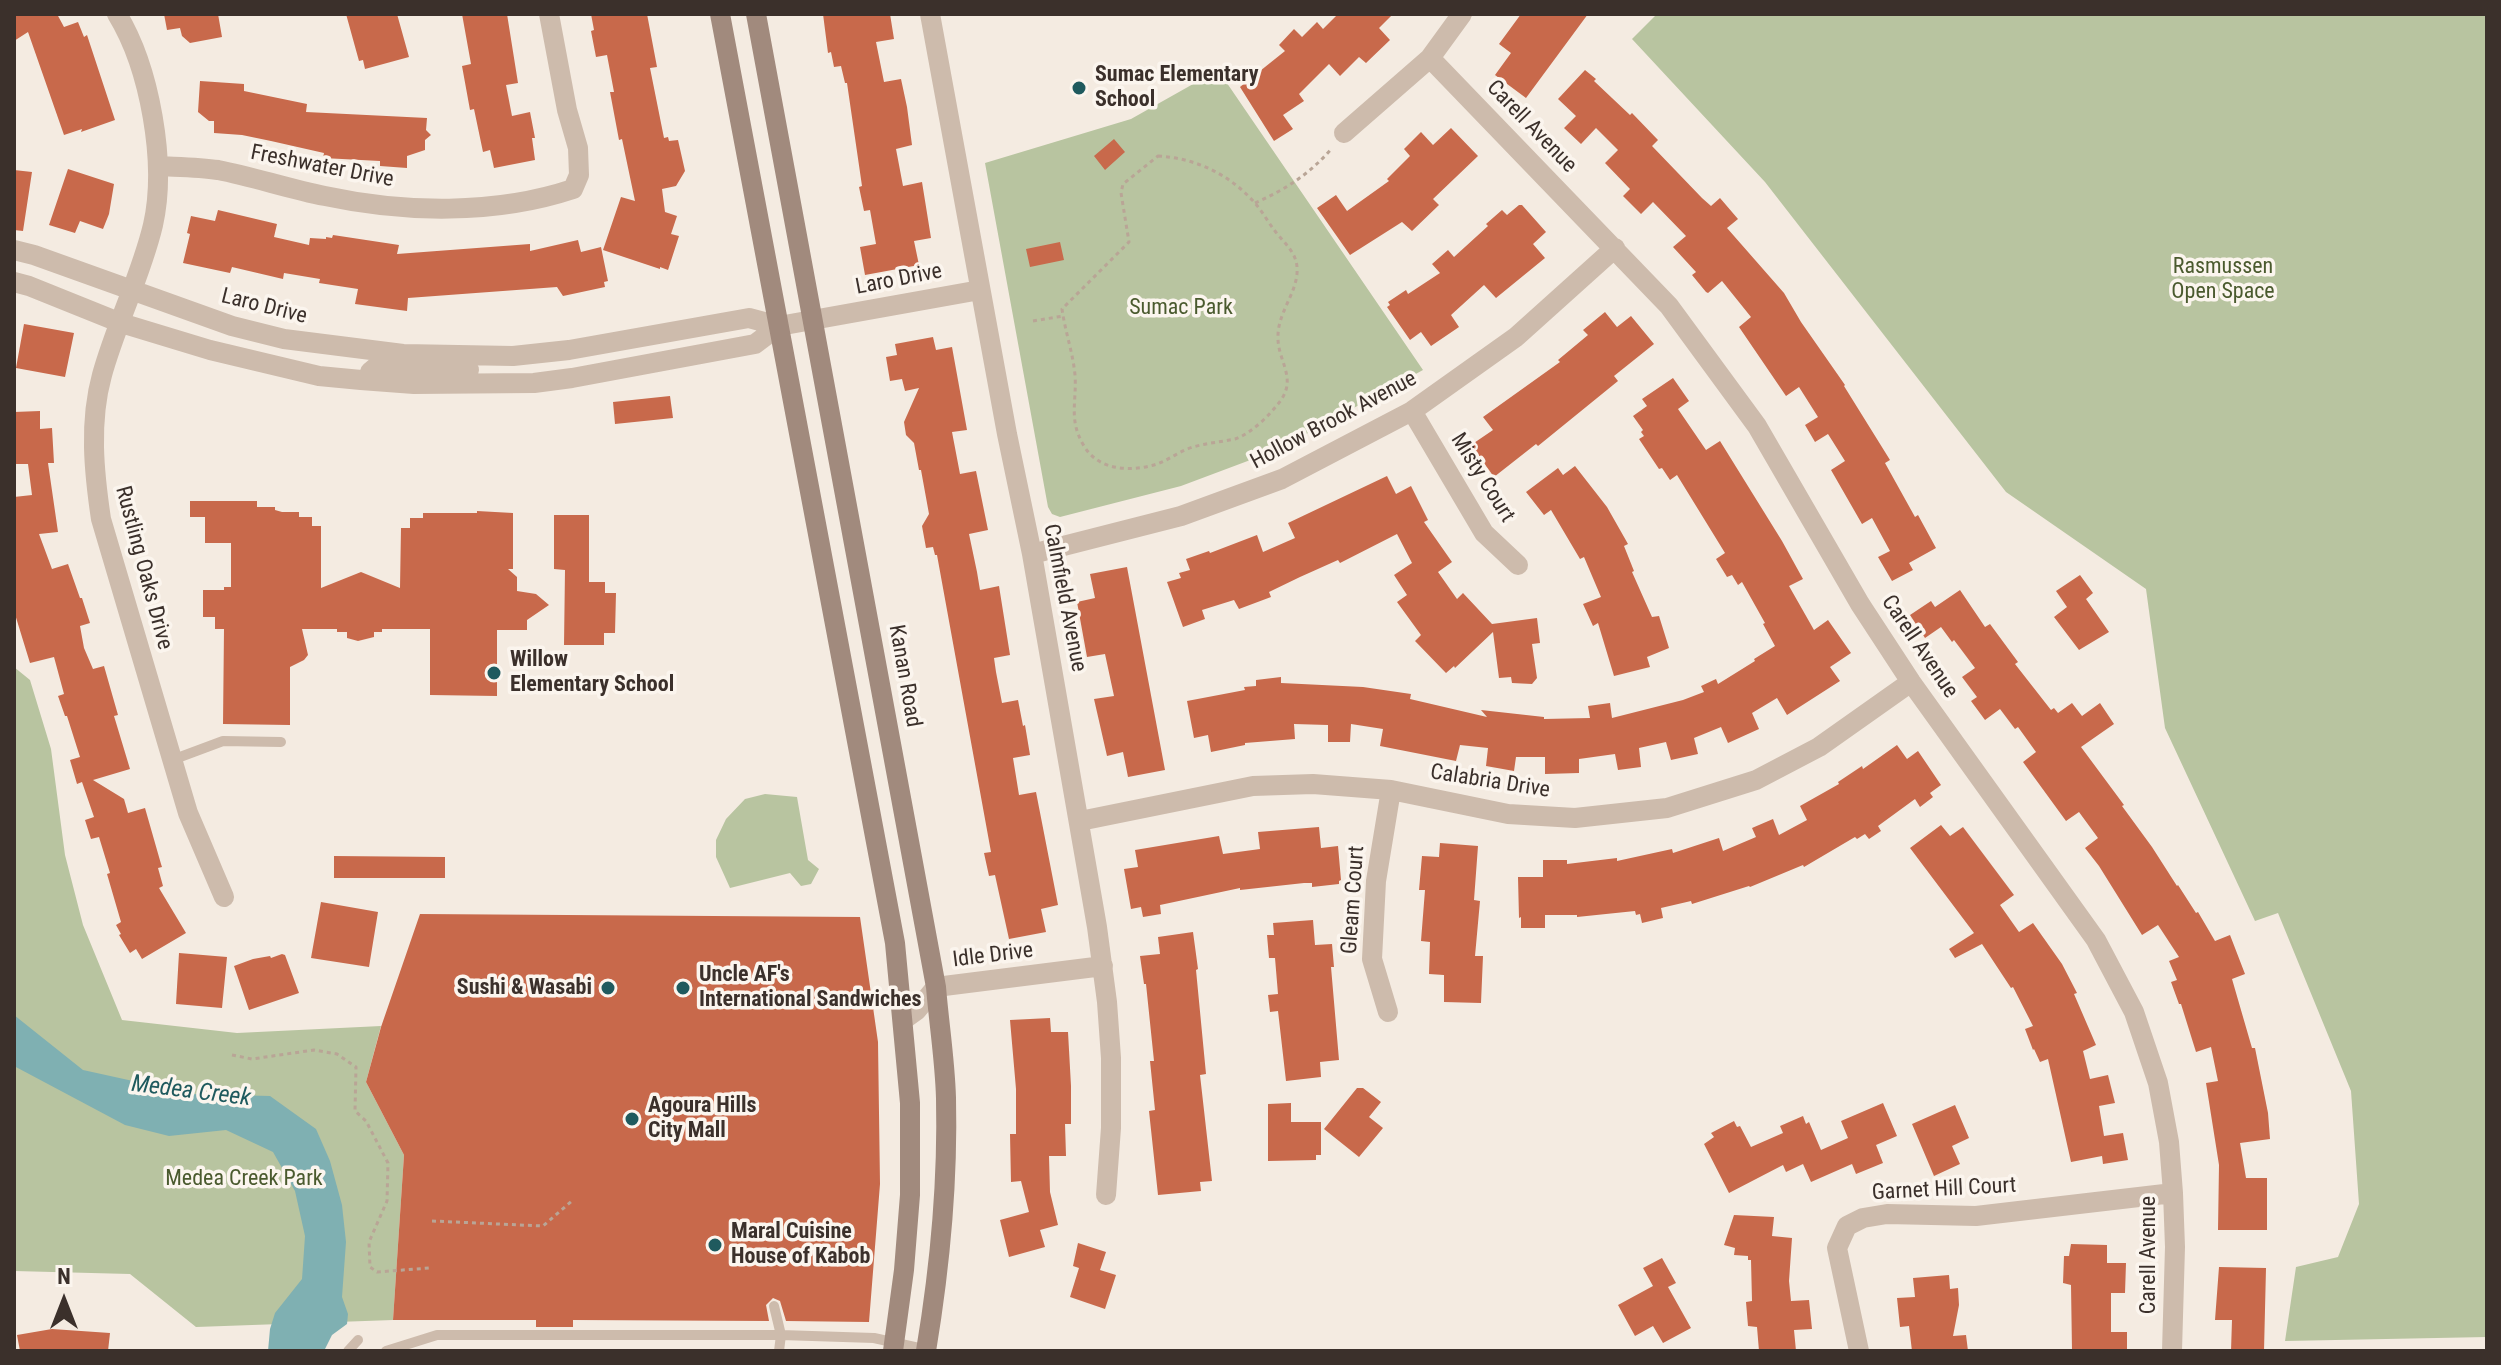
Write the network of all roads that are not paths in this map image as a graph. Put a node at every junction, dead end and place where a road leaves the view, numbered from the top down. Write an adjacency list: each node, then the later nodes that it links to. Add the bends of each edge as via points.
1 (117, 14): 9 (street, Rustling Oaks Drive, via 142,73)
2 (549, 14): 9 (street, Freshwater Drive, via 578,148 579,175 573,189 510,203 389,206 326,197 216,170)
3 (720, 14): 17 (main road)
4 (756, 14): 15 (main road, Kanan Road)
5 (930, 14): 14 (street, Calmfield Avenue)
6 (1462, 14): 7 (street)
7 (1430, 58): 8 (street); 10 (street, Carell Avenue)
8 (1344, 133)
9 (158, 166): 13 (street, Rustling Oaks Drive, via 153,223)
10 (1615, 248): 20 (street, Hollow Brook Avenue, via 1516,337); 23 (street, Carell Avenue, via 1669,306 1757,426)
11 (14, 250): 13 (street, Laro Drive)
12 (14, 282): 16 (street, Laro Drive)
13 (132, 290): 16 (street, Rustling Oaks Drive); 18 (street, Laro Drive, via 284,339 403,354)
14 (980, 290): 15 (street, Laro Drive); 21 (street, Calmfield Avenue)
15 (814, 320): 17 (street, Laro Drive); 30 (main road, Kanan Road)
16 (121, 323): 19 (street, Laro Drive, via 257,362); 25 (street, Rustling Oaks Drive, via 101,376 95,473 101,519)
17 (779, 326): 18 (street, Laro Drive, via 749,318); 19 (street, Laro Drive, via 755,344 572,378 496,384); 32 (main road, via 895,943)
18 (513, 356): 19 (street, Laro Drive, via 483,370 376,367)
19 (361, 380)
20 (1412, 411): 21 (street, Hollow Brook Avenue, via 1282,479 1181,516); 22 (street, Misty Court, via 1484,533)
21 (1032, 554): 27 (street, Calmfield Avenue)
22 (1518, 565)
23 (1911, 682): 26 (street, Calabria Drive, via 1819,747 1756,780 1667,808 1575,818 1508,814); 33 (street, Carell Avenue, via 2096,940 2134,1012 2158,1083)
24 (281, 742): 25 (lane, via 223,741)
25 (172, 760): 28 (street, Rustling Oaks Drive)
26 (1391, 790): 27 (street, Calabria Drive, via 1253,786); 31 (street, Gleam Court, via 1376,881 1372,959)
27 (1080, 821): 29 (street, Calmfield Avenue)
28 (224, 897)
29 (1103, 966): 30 (street, Idle Drive); 34 (street, Calmfield Avenue, via 1111,1058)
30 (936, 987): 32 (street, Idle Drive); 42 (main road, Kanan Road, via 946,1095 946,1189)
31 (1388, 1012)
32 (903, 1020): 38 (main road, via 910,1195)
33 (2173, 1193): 43 (street, Garnet Hill Court, via 1976,1216 1887,1214 1847,1226 1837,1248); 44 (street, Carell Avenue)
34 (1106, 1195)
35 (774, 1306): 36 (lane)
36 (781, 1335): 38 (lane, via 874,1338); 40 (lane, via 437,1335); 41 (lane)
37 (358, 1340): 39 (lane)
38 (894, 1346): 42 (lane)
39 (348, 1351)
40 (386, 1351)
41 (779, 1351)
42 (929, 1351)
43 (1859, 1351)
44 (2172, 1351)

